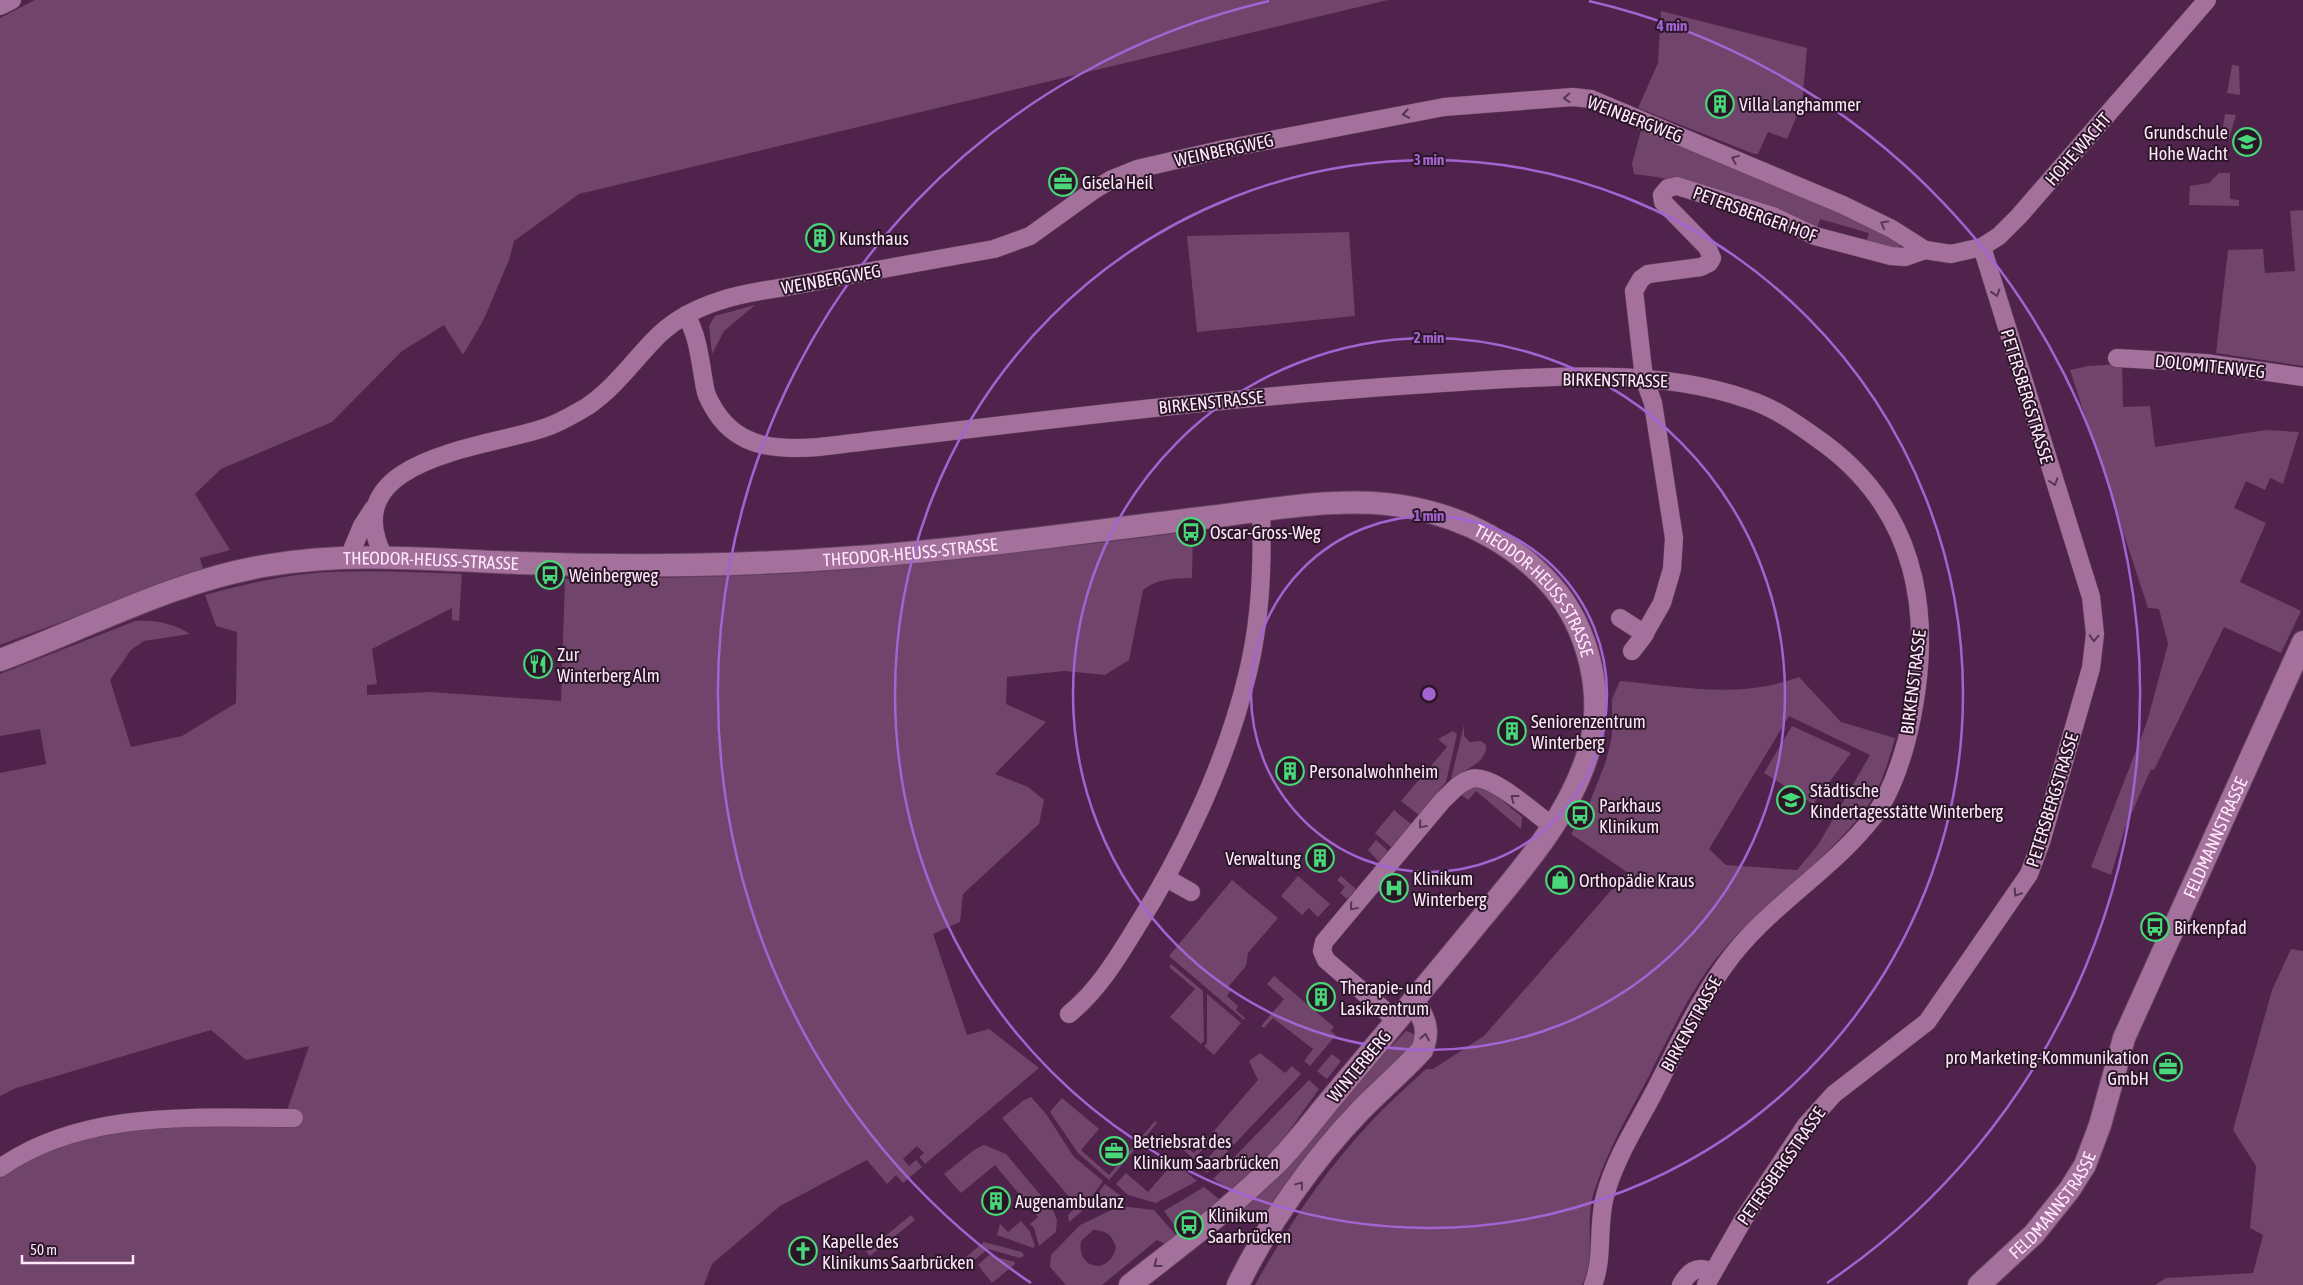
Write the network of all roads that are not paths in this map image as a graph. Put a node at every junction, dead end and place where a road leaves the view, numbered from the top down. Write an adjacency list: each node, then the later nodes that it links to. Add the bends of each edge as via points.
1 (12, 0): 3 (street)
2 (2207, 0): 4 (street, HOHE WACHT, via 2019,216)
3 (0, 6)
4 (1982, 247): 5 (street, HOHE WACHT, via 1951,254); 27 (street, PETERSBERGSTRASSE, one-way to 27, via 2091,597 2095,617 2091,668 2029,874 1927,1022 1834,1094 1806,1125 1742,1220)
5 (1925, 250): 6 (street, WEINBERGWEG, one-way to 6, via 1873,218 1774,174 1621,110 1573,97 1444,107 1146,167 1112,179 1048,224 1013,243 734,297); 9 (street, PETERSBERGER HOF, via 1904,257 1880,253 1815,236 1773,216 1677,186 1668,188 1662,195 1663,202 1707,247 1712,258 1701,267 1648,274 1636,285 1634,301)
6 (686, 315): 9 (street, BIRKENSTRASSE, via 698,346 705,391 722,421 750,441 786,450 1301,392 1456,382); 10 (street, WEINBERGWEG, via 652,341 621,378 589,405 545,428 442,455 420,464 399,477)
7 (2117, 358): 8 (street, DOLOMITENWEG, via 2205,363)
8 (2303, 377)
9 (1644, 378): 15 (street, PETERSBERGER HOF, via 1653,404 1674,538 1672,569 1662,603); 30 (street, BIRKENSTRASSE, via 1711,388 1751,400 1797,423 1842,457 1877,496 1903,542 1914,574 1920,611 1920,641 1906,743 1892,785 1874,816 1851,843 1751,934 1726,962 1711,986 1637,1125 1605,1195 1599,1267)
10 (373, 509): 12 (street, WEINBERGWEG); 13 (street, via 376,539)
11 (1261, 511): 13 (street, THEODOR-HEUSS-STRASSE, via 944,549 806,560 589,565); 19 (street, THEODOR-HEUSS-STRASSE, via 1349,502 1377,502 1420,509 1490,535 1549,583 1563,600 1584,644 1593,678 1595,712 1592,743 1586,761); 20 (street, via 1262,586 1249,671 1218,762)
12 (349, 557): 13 (street, THEODOR-HEUSS-STRASSE); 18 (street, THEODOR-HEUSS-STRASSE, via 261,566 178,587)
13 (384, 557)
14 (1620, 618): 15 (street)
15 (1645, 634): 17 (street, PETERSBERGER HOF)
16 (2303, 642): 32 (street, FELDMANNSTRASSE, via 2124,1038 2100,1125 2085,1165 2034,1234)
17 (1632, 651)
18 (0, 660)
19 (1554, 827): 22 (street, THEODOR-HEUSS-STRASSE); 24 (street, one-way to 24, via 1484,778 1467,781 1443,800 1324,942 1322,951 1326,960)
20 (1166, 878): 21 (street); 23 (street, via 1104,978)
21 (1191, 892)
22 (1414, 1002): 24 (street, WINTERBERG); 29 (street, WINTERBERG, one-way to 22, via 1272,1225 1332,1144 1422,1050 1427,1028)
23 (1069, 1014)
24 (1397, 1021): 28 (street, WINTERBERG, one-way to 28, via 1266,1174)
25 (294, 1118): 26 (street, via 158,1118 118,1123 41,1146)
26 (0, 1168)
27 (1709, 1279): 31 (street, via 1704,1268 1693,1270)
28 (1130, 1285)
29 (1238, 1285)
30 (1593, 1285)
31 (1681, 1285)
32 (1979, 1285)

